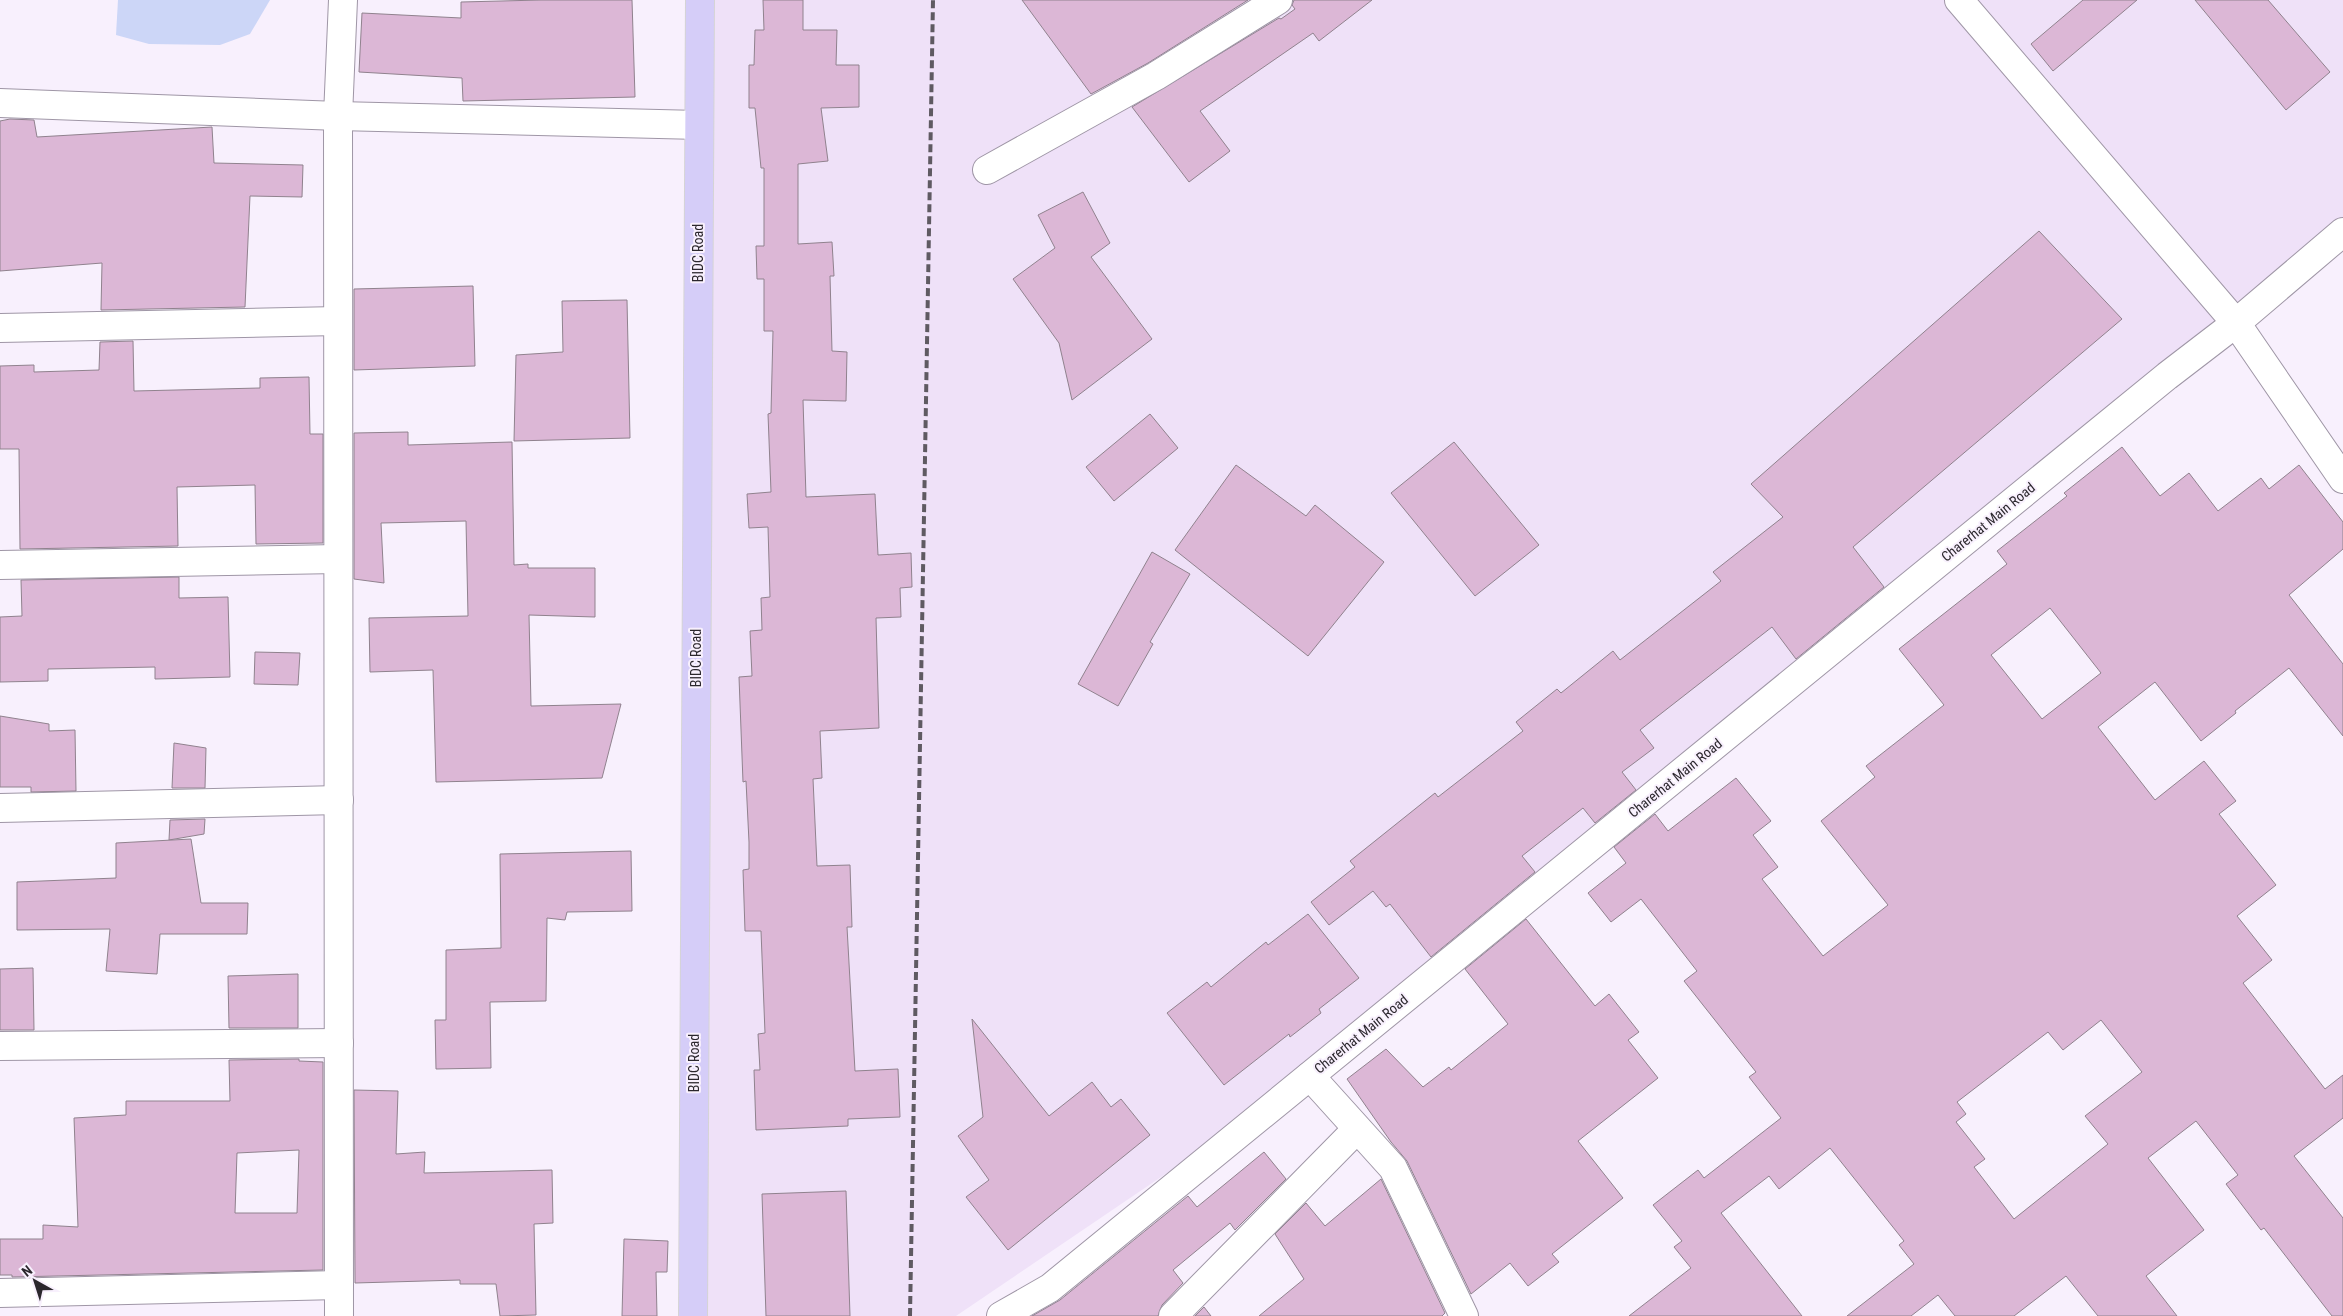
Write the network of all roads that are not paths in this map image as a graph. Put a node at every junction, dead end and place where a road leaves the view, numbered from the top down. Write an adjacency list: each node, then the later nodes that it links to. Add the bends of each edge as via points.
1 (343, 0): 6 (street)
2 (700, 0): 7 (main road, BIDC Road)
3 (1278, 0): 8 (street, via 1156,76)
4 (1959, 0): 11 (street)
5 (0, 103): 6 (street)
6 (338, 116): 7 (street); 10 (street)
7 (699, 125): 25 (main road, BIDC Road)
8 (988, 170)
9 (2343, 232): 11 (street, Charerhat Main Road)
10 (338, 321): 12 (street); 14 (street)
11 (2236, 323): 13 (street); 20 (street, Charerhat Main Road)
12 (0, 328)
13 (2343, 479)
14 (338, 558): 15 (street); 16 (street)
15 (0, 565)
16 (339, 800): 17 (street); 18 (street)
17 (0, 808)
18 (339, 1043): 19 (street); 22 (street)
19 (0, 1046)
20 (1310, 1076): 21 (street); 26 (street, Charerhat Main Road, via 1050,1288)
21 (1357, 1129): 27 (street); 28 (street, via 1393,1168)
22 (339, 1285): 23 (street); 24 (street)
23 (0, 1293)
24 (339, 1316)
25 (693, 1316)
26 (1001, 1316)
27 (1173, 1316)
28 (1464, 1316)

